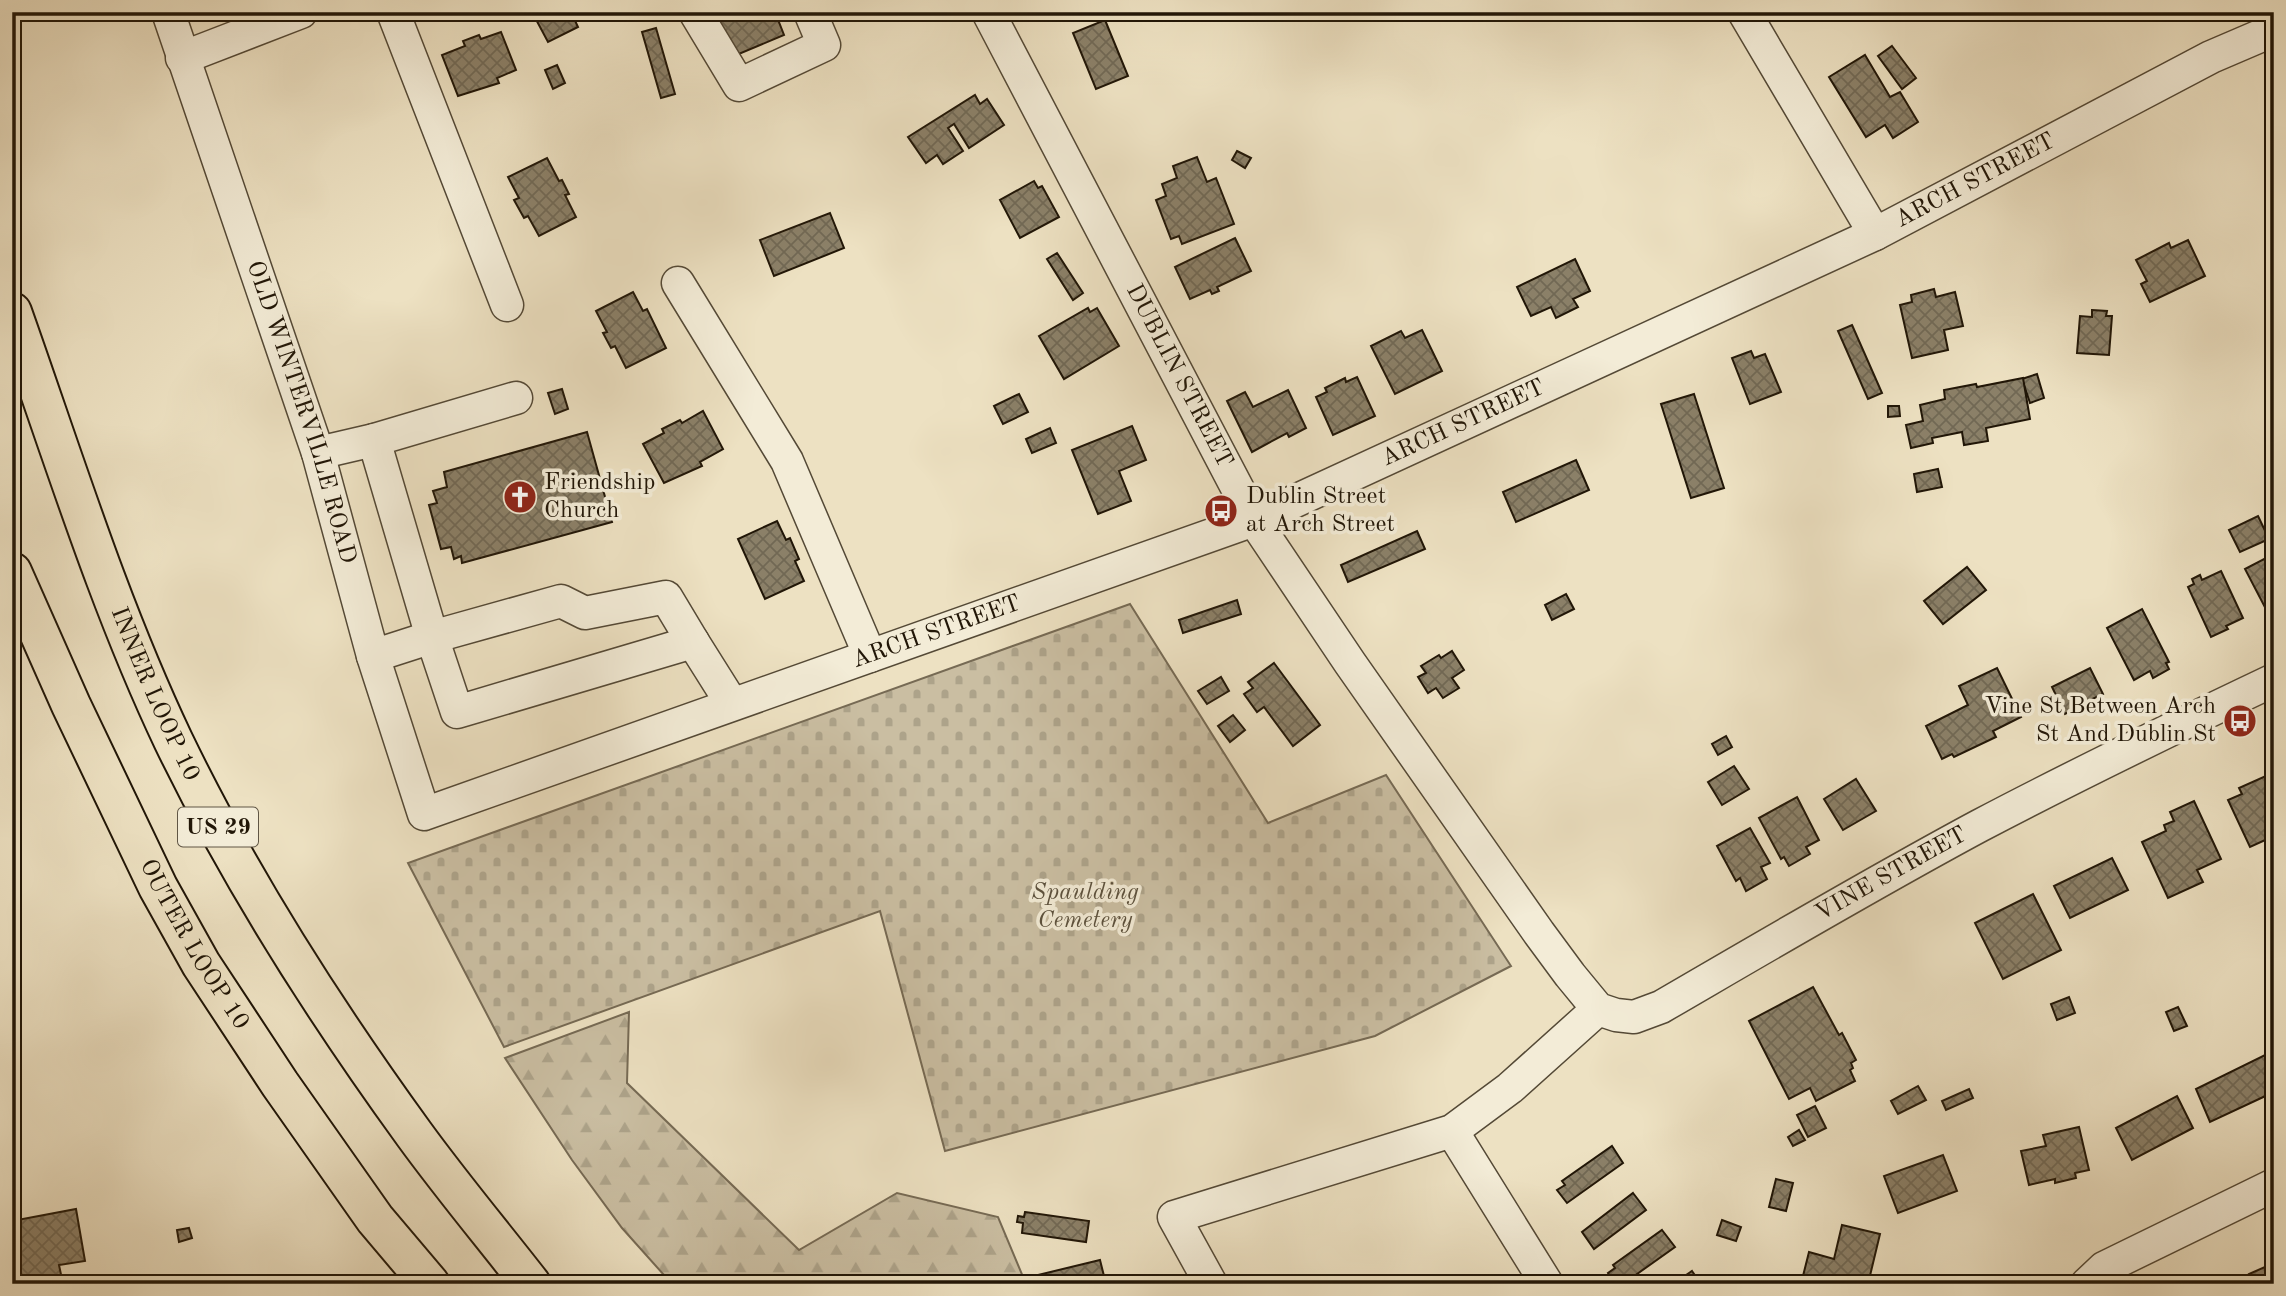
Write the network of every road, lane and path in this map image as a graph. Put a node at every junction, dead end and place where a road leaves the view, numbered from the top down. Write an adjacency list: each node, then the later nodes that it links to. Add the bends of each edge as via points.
1 (168, 12): 9 (street, OLD WINTERVILLE ROAD)
2 (301, 12): 9 (street)
3 (393, 12): 12 (street)
4 (695, 12): 5 (street, via 739,85 824,45)
5 (810, 12)
6 (988, 12): 17 (street, DUBLIN STREET)
7 (1744, 12): 10 (street)
8 (2274, 30): 10 (street, ARCH STREET, via 2211,57)
9 (182, 58): 16 (street, OLD WINTERVILLE ROAD)
10 (1874, 234): 17 (street, ARCH STREET)
11 (678, 283): 22 (street, via 787,461)
12 (507, 305)
13 (12, 312): 30 (highway, INNER LOOP 10 / US 29, via 118,611 172,738 213,819 329,1012 415,1135)
14 (516, 398): 15 (street)
15 (374, 440): 16 (street); 19 (street)
16 (318, 453): 21 (street, OLD WINTERVILLE ROAD)
17 (1254, 520): 22 (street, ARCH STREET); 26 (street, DUBLIN STREET, via 1539,933)
18 (14, 580): 29 (highway, OUTER LOOP 10 / US 29, via 158,887 201,964 367,1208)
19 (432, 637): 20 (street, via 561,601 586,613 666,597); 20 (street, via 457,712); 21 (street)
20 (693, 642): 24 (street)
21 (373, 656): 25 (street, OLD WINTERVILLE ROAD)
22 (870, 656): 24 (street, ARCH STREET)
23 (2274, 680): 26 (street, VINE STREET, via 1981,825 1661,1007 1634,1017)
24 (732, 704): 25 (street, ARCH STREET)
25 (424, 814)
26 (1598, 1009): 27 (street, via 1510,1088)
27 (1451, 1131): 31 (street, via 1174,1217); 32 (street)
28 (2274, 1185): 33 (street, via 2104,1269)
29 (430, 1284)
30 (531, 1284)
31 (1210, 1284)
32 (1547, 1284)
33 (2087, 1284)

